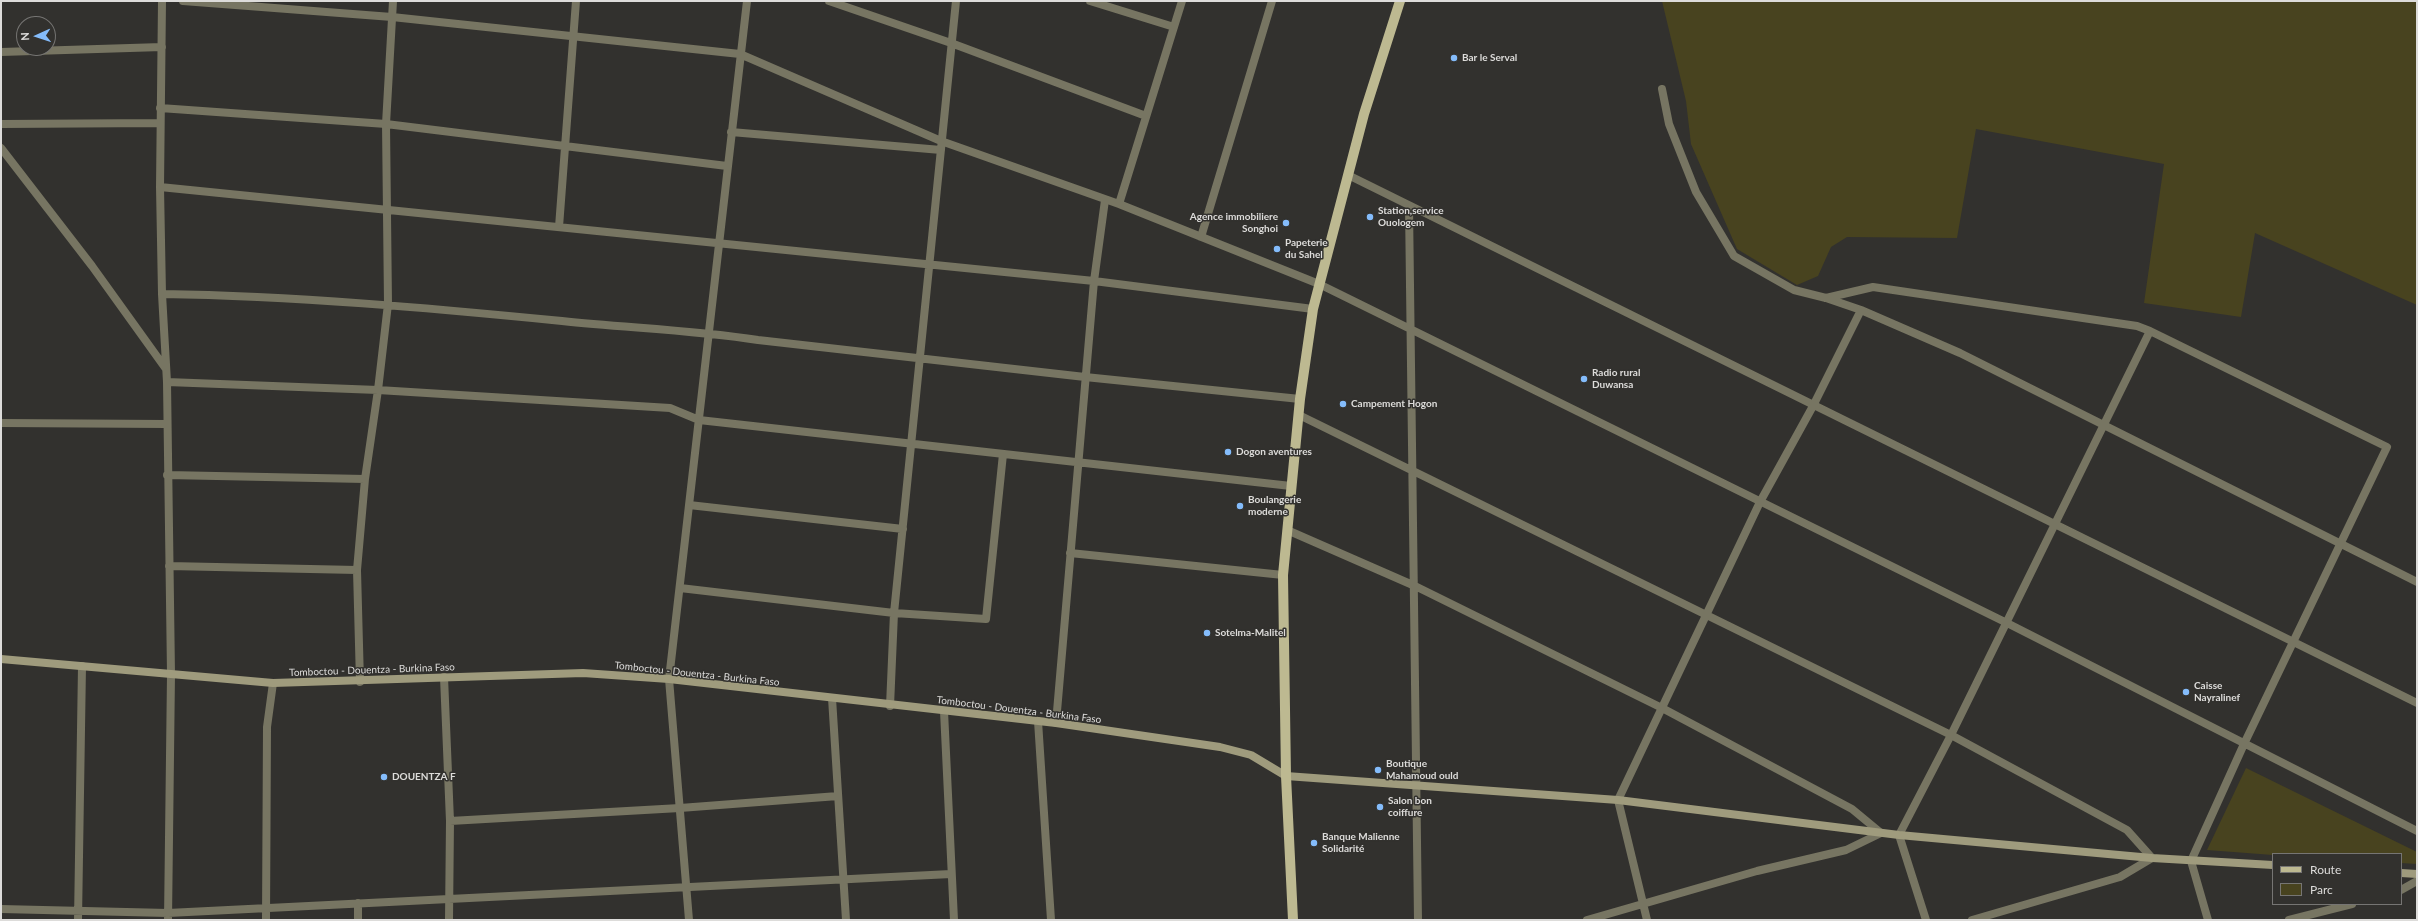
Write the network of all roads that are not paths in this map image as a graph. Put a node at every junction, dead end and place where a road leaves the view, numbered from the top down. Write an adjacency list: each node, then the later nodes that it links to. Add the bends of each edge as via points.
1 (162, 1): 16 (street)
2 (183, 1): 12 (street)
3 (393, 1): 12 (street)
4 (576, 1): 14 (street)
5 (747, 1): 18 (street)
6 (829, 1): 15 (street)
7 (956, 1): 15 (street)
8 (1090, 1): 13 (street)
9 (1182, 1): 13 (street)
10 (1272, 1): 38 (street)
11 (1400, 1): 31 (main road, via 1364,114)
12 (392, 17): 14 (street); 24 (street)
13 (1174, 27): 21 (street)
14 (573, 36): 18 (street); 27 (street)
15 (951, 43): 21 (street); 26 (street)
16 (162, 47): 17 (street); 20 (street)
17 (1, 52)
18 (740, 54): 25 (street); 26 (street)
19 (1662, 90): 44 (street, via 1670,124 1696,192 1734,256 1794,290)
20 (160, 108): 22 (street); 24 (street)
21 (1146, 116): 34 (street)
22 (160, 123): 23 (street); 32 (street)
23 (1, 124)
24 (386, 124): 27 (street); 36 (street)
25 (731, 132): 29 (street); 30 (street)
26 (942, 141): 29 (street); 33 (street)
27 (565, 146): 30 (street); 37 (street)
28 (1, 148): 52 (street, via 92,266)
29 (940, 150): 40 (street)
30 (727, 166): 39 (street)
31 (1348, 175): 35 (street); 42 (main road)
32 (160, 186): 36 (street); 43 (street)
33 (1105, 200): 34 (street); 41 (street)
34 (1118, 204): 38 (street)
35 (1409, 206): 48 (street); 57 (street)
36 (387, 210): 37 (street); 45 (street)
37 (559, 227): 39 (street)
38 (1201, 237): 42 (street)
39 (719, 243): 40 (street); 50 (street)
40 (929, 264): 41 (street); 51 (street)
41 (1094, 280): 46 (street); 53 (street)
42 (1319, 284): 46 (main road); 48 (street)
43 (162, 294): 45 (street, via 234,295); 52 (street)
44 (1826, 298): 47 (street); 49 (street, via 1873,287 2137,326)
45 (388, 304): 50 (street); 55 (street)
46 (1313, 310): 56 (main road)
47 (1861, 310): 57 (street); 62 (street, via 1960,353)
48 (1411, 330): 66 (street); 70 (street)
49 (2150, 331): 62 (street); 75 (street, via 2387,448)
50 (709, 333): 51 (street); 59 (street)
51 (920, 358): 53 (street); 63 (street)
52 (167, 370): 54 (street)
53 (1085, 378): 56 (street); 65 (street)
54 (167, 382): 55 (street); 61 (street)
55 (378, 390): 59 (street, via 670,408); 68 (street)
56 (1300, 399): 58 (main road)
57 (1813, 406): 70 (street); 72 (street)
58 (1299, 415): 66 (street); 69 (main road)
59 (699, 420): 63 (street); 71 (street)
60 (1, 423): 61 (street)
61 (167, 424): 67 (street)
62 (2104, 427): 72 (street); 75 (street)
63 (911, 445): 64 (street); 73 (street)
64 (1003, 454): 65 (street); 83 (street, via 986,619)
65 (1078, 462): 69 (street); 76 (street)
66 (1414, 471): 81 (street); 84 (street)
67 (167, 475): 68 (street); 77 (street)
68 (365, 479): 78 (street)
69 (1291, 486): 74 (main road)
70 (1760, 502): 84 (street); 85 (street)
71 (690, 505): 73 (street); 82 (street)
72 (2056, 526): 85 (street); 86 (street)
73 (903, 529): 83 (street)
74 (1287, 530): 79 (main road); 81 (street)
75 (2339, 545): 80 (street); 86 (street)
76 (1070, 554): 79 (street); 100 (street)
77 (169, 566): 78 (street); 89 (street)
78 (357, 570): 92 (street)
79 (1283, 575): 103 (main road)
80 (2417, 582)
81 (1415, 586): 97 (street); 104 (street)
82 (680, 588): 83 (street); 91 (street)
83 (894, 613): 96 (street)
84 (1708, 614): 97 (street); 101 (street)
85 (2007, 623): 101 (street); 102 (street)
86 (2293, 643): 95 (street); 102 (street)
87 (1, 659): 88 (main road, Tomboctou - Douentza - Burkina Faso)
88 (82, 666): 89 (main road, Tomboctou - Douentza - Burkina Faso); 128 (street)
89 (171, 674): 93 (main road, Tomboctou - Douentza - Burkina Faso); 129 (street)
90 (444, 677): 91 (main road, Tomboctou - Douentza - Burkina Faso, via 583,673); 92 (main road, Tomboctou - Douentza - Burkina Faso); 108 (street)
91 (669, 679): 94 (main road, Tomboctou - Douentza - Burkina Faso); 107 (street)
92 (360, 682): 93 (main road, Tomboctou - Douentza - Burkina Faso)
93 (273, 683): 126 (street, via 267,727)
94 (832, 698): 96 (main road, Tomboctou - Douentza - Burkina Faso); 105 (street)
95 (2417, 703)
96 (890, 706): 98 (main road, Tomboctou - Douentza - Burkina Faso)
97 (1662, 708): 106 (street); 110 (street, via 1852,809)
98 (944, 711): 99 (main road, Tomboctou - Douentza - Burkina Faso); 116 (street)
99 (1038, 722): 100 (main road, Tomboctou - Douentza - Burkina Faso); 137 (street)
100 (1056, 723): 103 (main road, Tomboctou - Douentza - Burkina Faso, via 1220,748 1251,756)
101 (1952, 735): 111 (street); 112 (street, via 2127,830)
102 (2244, 744): 109 (street); 113 (street)
103 (1286, 776): 104 (main road); 138 (main road)
104 (1417, 784): 106 (main road); 139 (street)
105 (838, 796): 107 (street); 118 (street)
106 (1618, 800): 110 (main road); 124 (street)
107 (680, 808): 108 (street); 120 (street)
108 (450, 821): 122 (street)
109 (2417, 831)
110 (1880, 833): 111 (main road); 124 (street, via 1846,850 1757,871)
111 (1898, 835): 112 (main road); 142 (street)
112 (2152, 858): 113 (main road); 143 (street, via 2120,877)
113 (2191, 861): 114 (main road); 144 (street)
114 (2272, 866)
115 (2402, 873): 117 (main road)
116 (951, 874): 118 (street); 136 (street)
117 (2417, 874)
118 (843, 879): 120 (street); 135 (street)
119 (2417, 881): 121 (street)
120 (686, 887): 122 (street); 134 (street)
121 (2402, 889)
122 (449, 899): 123 (street); 133 (street)
123 (358, 903): 126 (street); 132 (street)
124 (1643, 903): 140 (street); 141 (street)
125 (2348, 905): 145 (street)
126 (267, 908): 129 (street); 131 (street)
127 (1, 909): 128 (street)
128 (78, 911): 129 (street); 130 (street)
129 (168, 916)
130 (78, 920)
131 (266, 920)
132 (358, 920)
133 (449, 920)
134 (689, 920)
135 (846, 920)
136 (954, 920)
137 (1051, 920)
138 (1293, 920)
139 (1418, 920)
140 (1587, 920)
141 (1647, 920)
142 (1926, 920)
143 (1972, 920)
144 (2208, 920)
145 (2289, 920)

